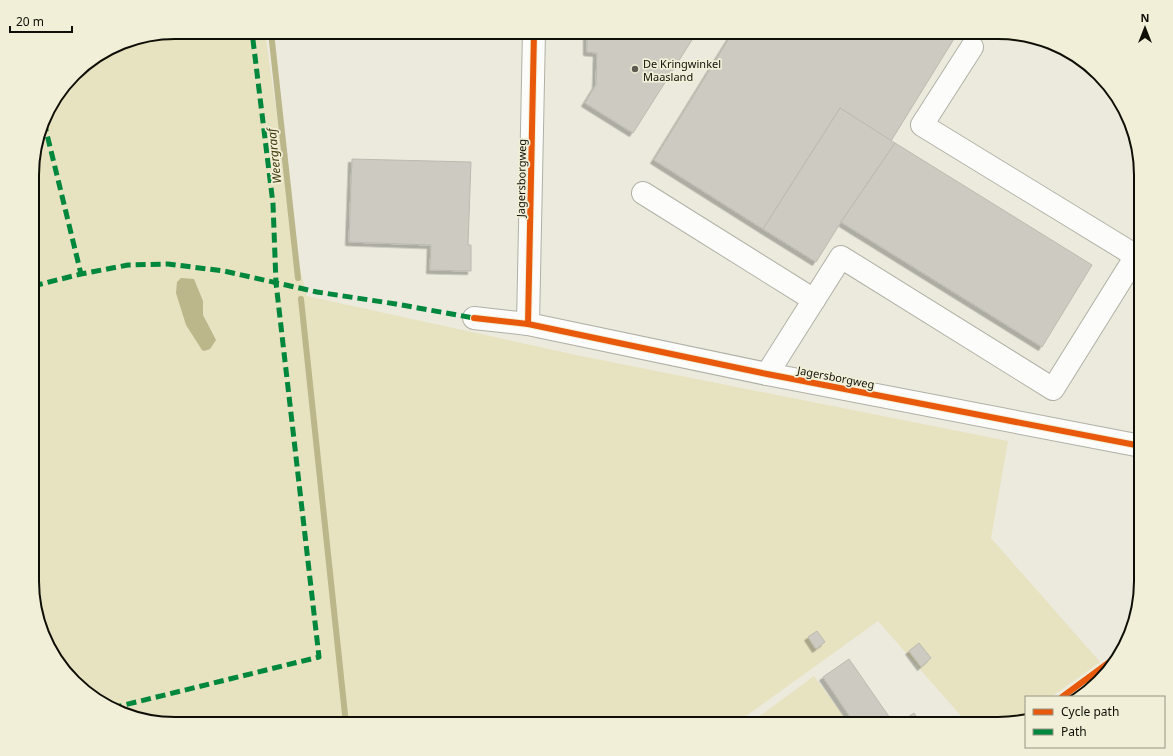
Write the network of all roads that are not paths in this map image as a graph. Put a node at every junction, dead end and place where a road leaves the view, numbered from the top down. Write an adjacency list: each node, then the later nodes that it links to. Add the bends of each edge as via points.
1 (534, 39): 8 (street, Jagersborgweg)
2 (972, 47): 4 (street, via 922,125)
3 (643, 193): 6 (street)
4 (1134, 256)
5 (1134, 264): 6 (street, via 1053,388 841,258)
6 (814, 300): 9 (street)
7 (474, 318): 8 (street, Jagersborgweg)
8 (528, 324): 9 (street, Jagersborgweg)
9 (767, 374): 10 (street, Jagersborgweg)
10 (1134, 445)

